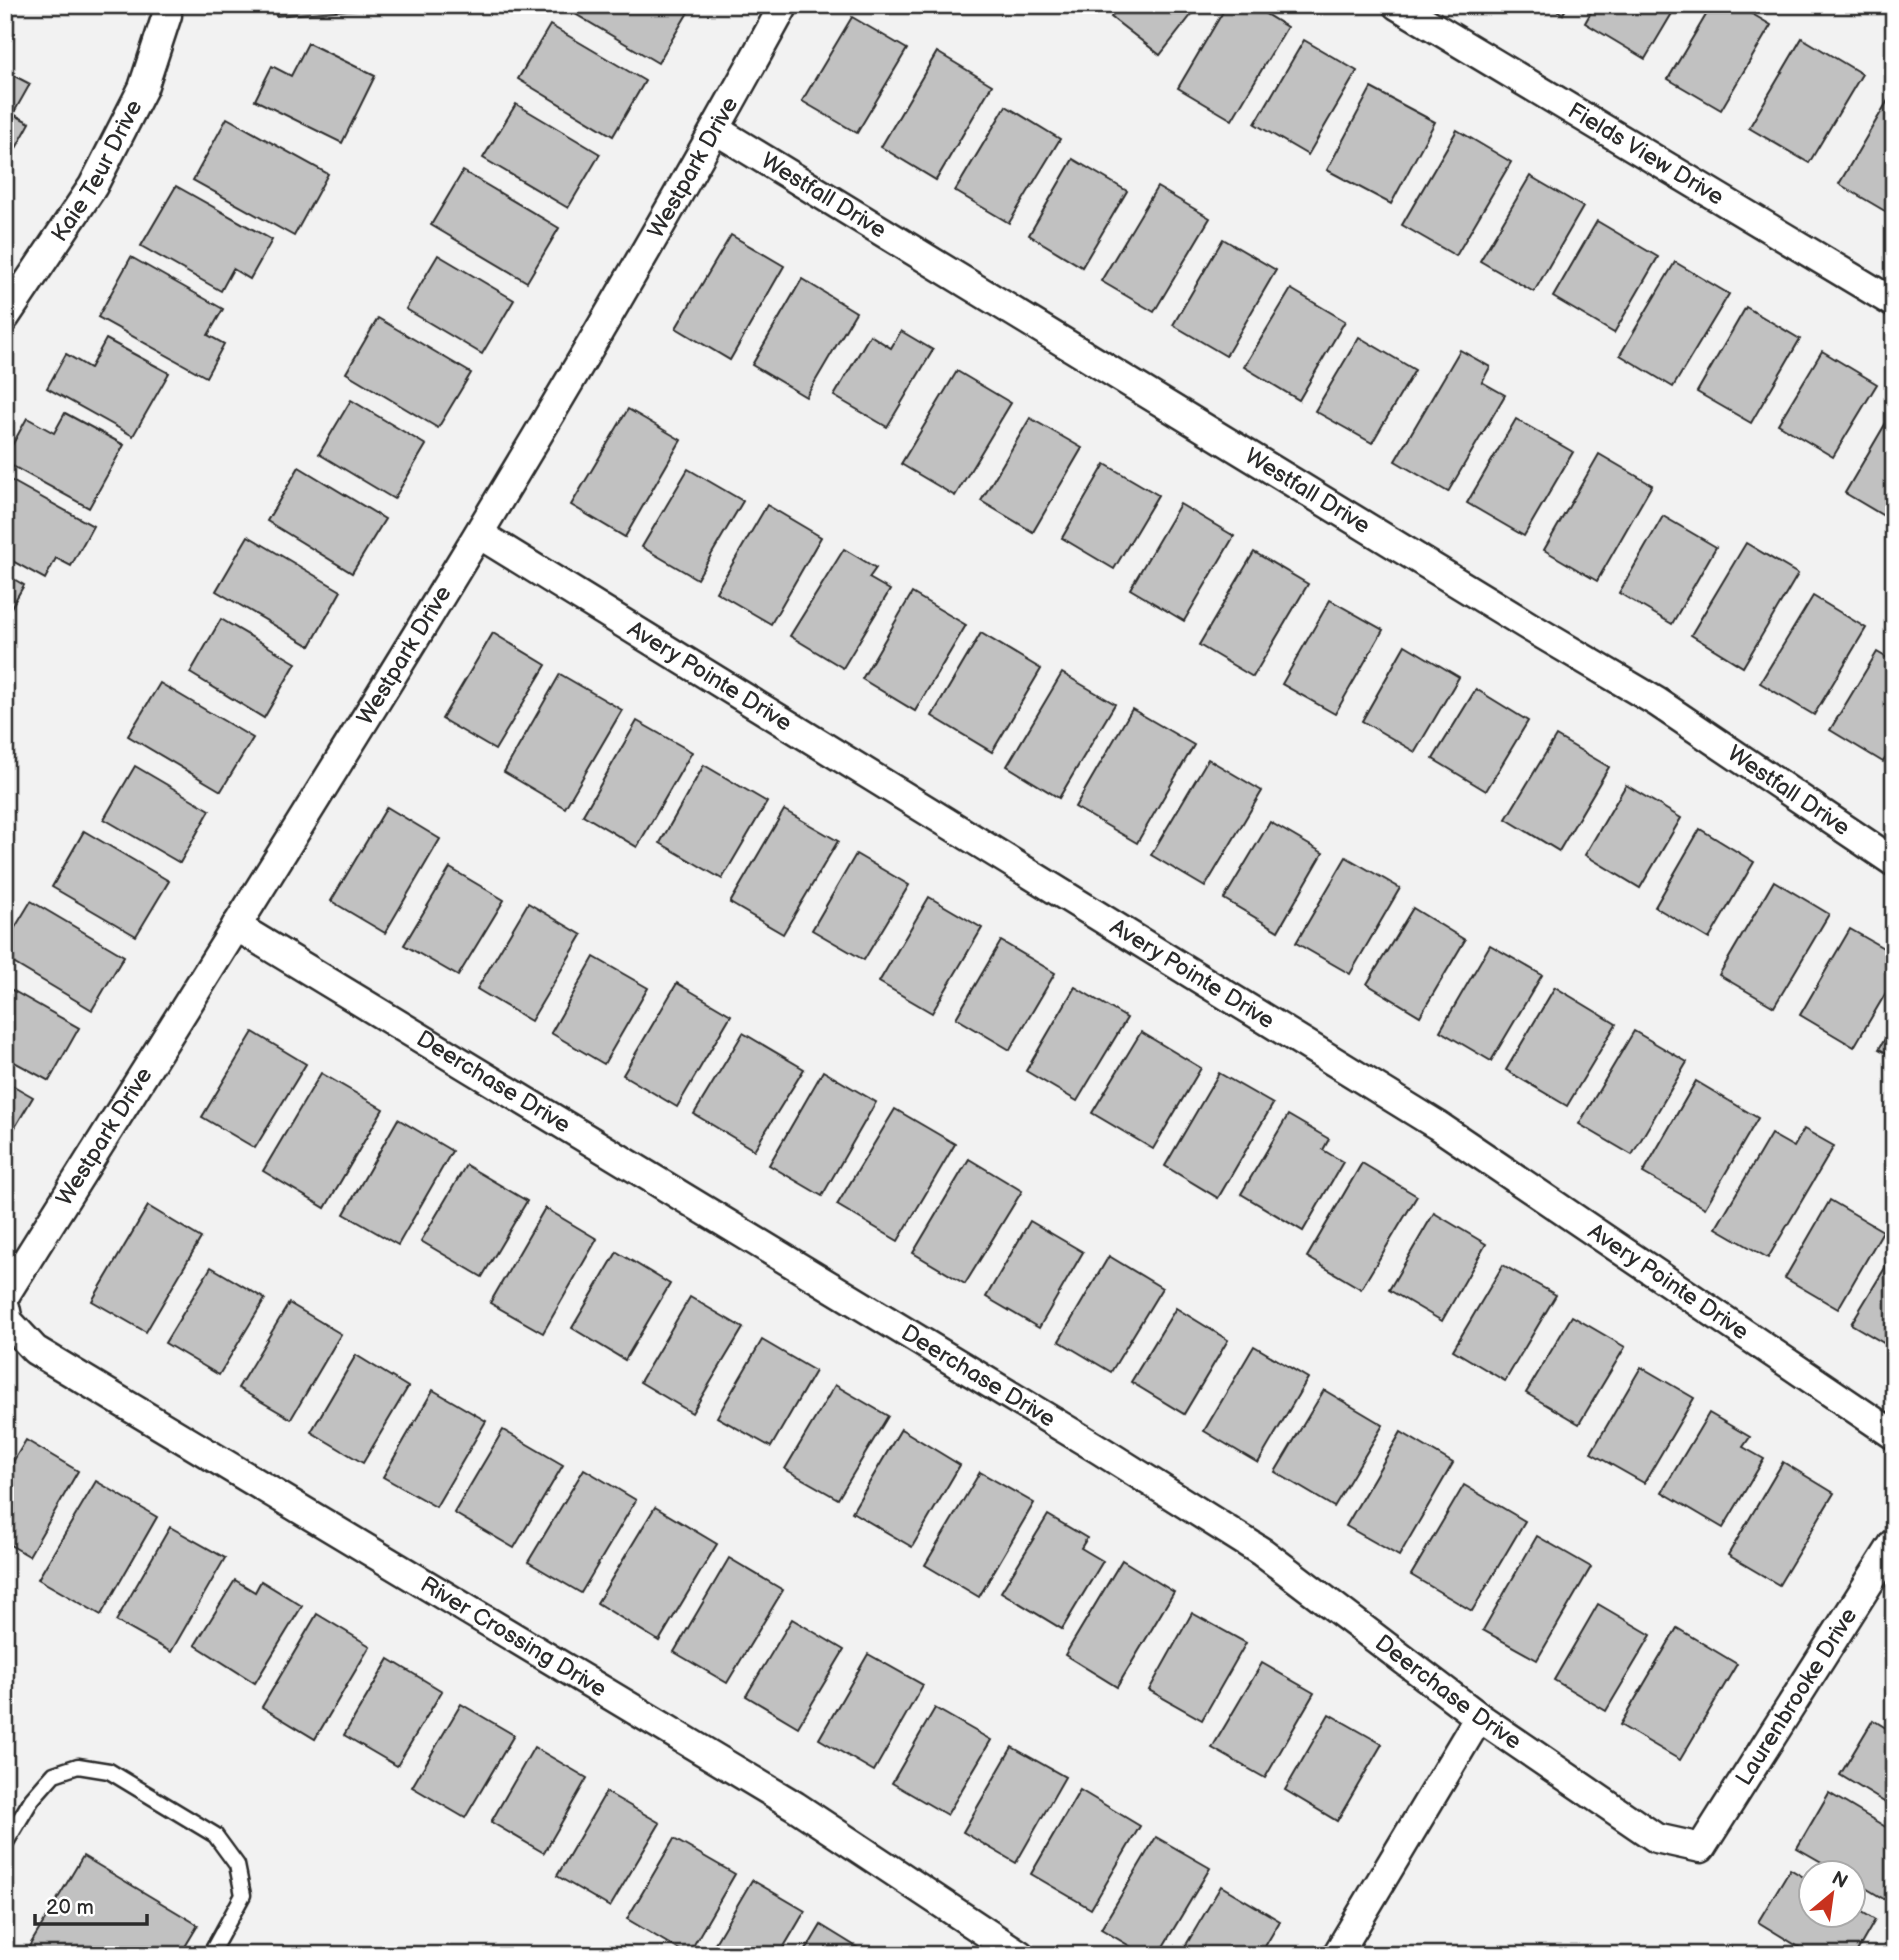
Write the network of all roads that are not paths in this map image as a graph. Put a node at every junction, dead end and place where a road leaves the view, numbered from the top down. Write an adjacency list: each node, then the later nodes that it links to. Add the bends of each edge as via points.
1 (784, 5): 4 (street, Westpark Drive)
2 (1397, 5): 5 (street, Fields View Drive)
3 (167, 15): 6 (street, Kaie Teur Drive, via 143,89 93,186)
4 (716, 130): 7 (street, Westpark Drive); 8 (street, Westfall Drive, via 1657,702)
5 (1894, 303)
6 (5, 317)
7 (479, 534): 9 (street, Westpark Drive); 11 (street, Avery Pointe Drive, via 1437,1125)
8 (1894, 862)
9 (236, 926): 10 (street, Westpark Drive); 13 (street, Deerchase Drive, via 1262,1552)
10 (6, 1307): 17 (street, River Crossing Drive, via 35,1350 795,1807)
11 (1894, 1435)
12 (1894, 1543): 15 (street, Laurenbrooke Drive)
13 (1479, 1717): 15 (street, Deerchase Drive, via 1656,1838); 18 (street)
14 (5, 1844): 16 (lane, via 32,1799 54,1774 78,1766 109,1771 215,1835 237,1865 243,1895)
15 (1701, 1848)
16 (210, 1955)
17 (1020, 1955)
18 (1337, 1955)

